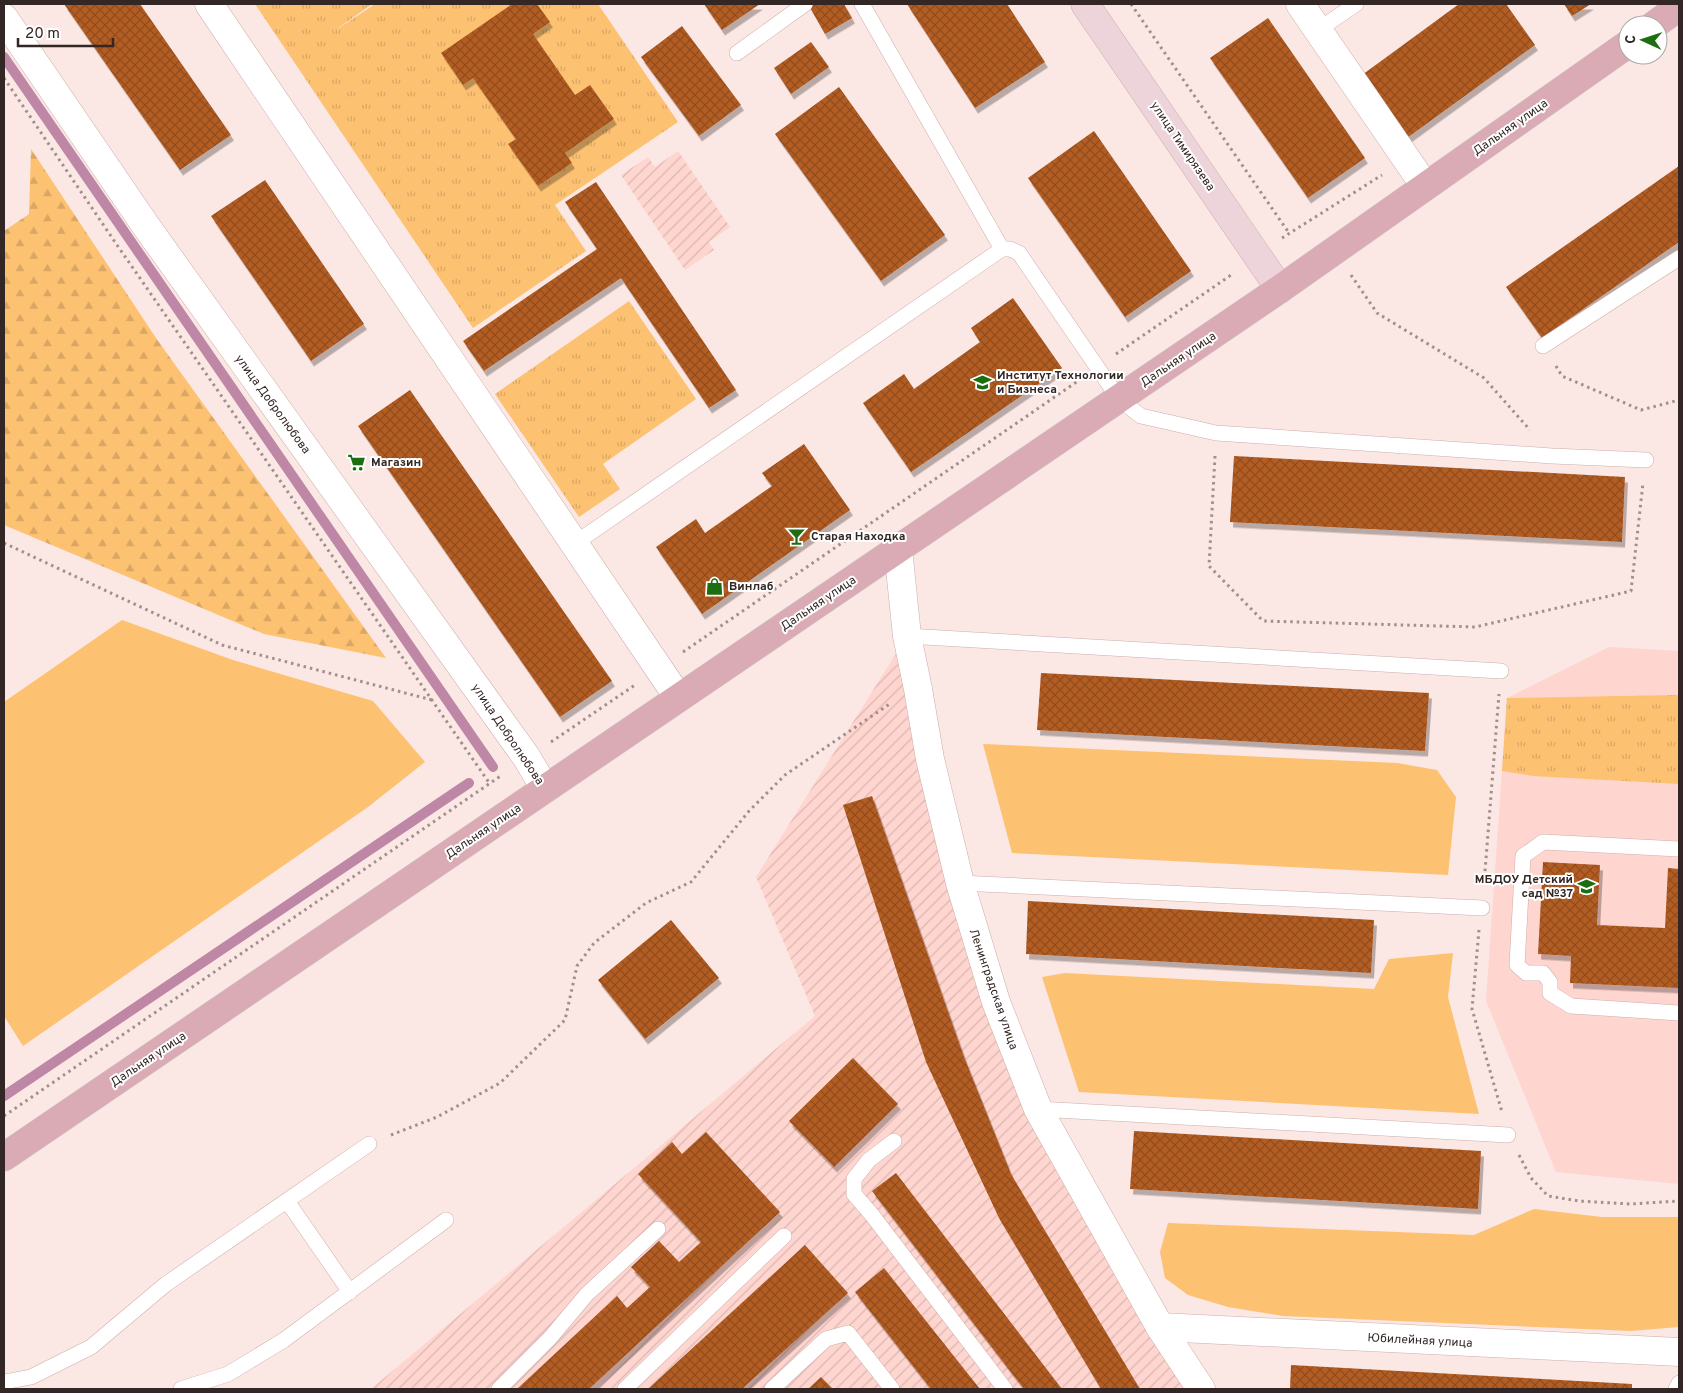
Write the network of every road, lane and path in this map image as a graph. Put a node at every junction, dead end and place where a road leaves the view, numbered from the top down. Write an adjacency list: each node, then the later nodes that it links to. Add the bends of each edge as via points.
1 (209, 4): 32 (street)
2 (805, 4): 13 (lane)
3 (862, 4): 19 (lane)
4 (1085, 4): 21 (main road, улица Тимирязева)
5 (1132, 4): 18 (path)
6 (1300, 4): 11 (street)
7 (1356, 4): 11 (lane)
8 (1679, 7): 9 (main road)
9 (1668, 15)
10 (4, 18): 40 (street, улица Добролюбова, via 146,226)
11 (1318, 30): 15 (street)
12 (1618, 51): 16 (main road, Дальняя улица)
13 (738, 53)
14 (4, 78): 39 (path)
15 (1407, 160): 16 (street); 17 (path)
16 (1425, 186): 20 (main road, Дальняя улица)
17 (1314, 218): 18 (path); 20 (path)
18 (1289, 232): 21 (path)
19 (1002, 249): 25 (lane, via 1019,253); 32 (lane)
20 (1334, 250): 23 (main road, Дальняя улица); 29 (path, via 1377,313 1484,378)
21 (1258, 256): 23 (main road, улица Тимирязева); 25 (path)
22 (1679, 258): 24 (lane)
23 (1280, 289): 26 (main road, Дальняя улица)
24 (1543, 346): 27 (path, via 1562,376 1641,410)
25 (1098, 367): 26 (lane); 35 (path)
26 (1119, 399): 28 (lane, via 1141,416); 33 (main road, Дальняя улица)
27 (1679, 400)
28 (1216, 433): 29 (lane); 30 (path, via 1208,566 1263,621 1475,627 1631,591)
29 (1552, 456): 30 (lane)
30 (1646, 460)
31 (4, 543): 39 (path, via 222,645)
32 (574, 544): 35 (street)
33 (898, 549): 34 (street, Ленинградская улица); 38 (main road, Дальняя улица)
34 (907, 636): 36 (lane); 37 (street, Ленинградская улица)
35 (659, 669): 38 (street); 40 (path)
36 (1501, 671)
37 (918, 689): 44 (street, Ленинградская улица, via 930,759); 51 (path, via 889,704 785,775 749,811 691,882 646,903 594,943 577,966 565,1020 500,1083 437,1117)
38 (678, 697): 42 (main road, Дальняя улица)
39 (432, 701): 41 (path)
40 (527, 758): 41 (path); 42 (street, улица Добролюбова)
41 (490, 784): 48 (path)
42 (545, 789): 52 (main road, Дальняя улица)
43 (1679, 849): 46 (lane, via 1543,842 1523,856 1517,965 1526,974 1543,973 1550,982 1550,992 1571,1006)
44 (960, 884): 45 (lane); 47 (street, Ленинградская улица, via 996,1002)
45 (1482, 908)
46 (1679, 1013)
47 (1038, 1109): 49 (lane); 58 (street, Ленинградская улица)
48 (4, 1116)
49 (1508, 1135)
50 (894, 1141): 67 (lane, via 869,1160 854,1179 854,1194)
51 (369, 1144): 53 (lane)
52 (7, 1150)
53 (287, 1201): 57 (lane); 60 (lane, via 166,1284 91,1347 31,1377)
54 (446, 1220): 57 (lane)
55 (658, 1229): 63 (lane, via 587,1294 550,1338)
56 (784, 1236): 64 (lane)
57 (350, 1292): 62 (lane, via 284,1340 228,1374)
58 (1160, 1327): 59 (street, Юбилейная улица); 68 (street, Ленинградская улица)
59 (1677, 1356)
60 (4, 1382)
61 (1679, 1383): 69 (lane)
62 (181, 1389)
63 (499, 1389)
64 (625, 1389)
65 (772, 1389): 66 (lane, via 826,1338 848,1334)
66 (892, 1389)
67 (1005, 1389)
68 (1201, 1389)
69 (1676, 1389)

